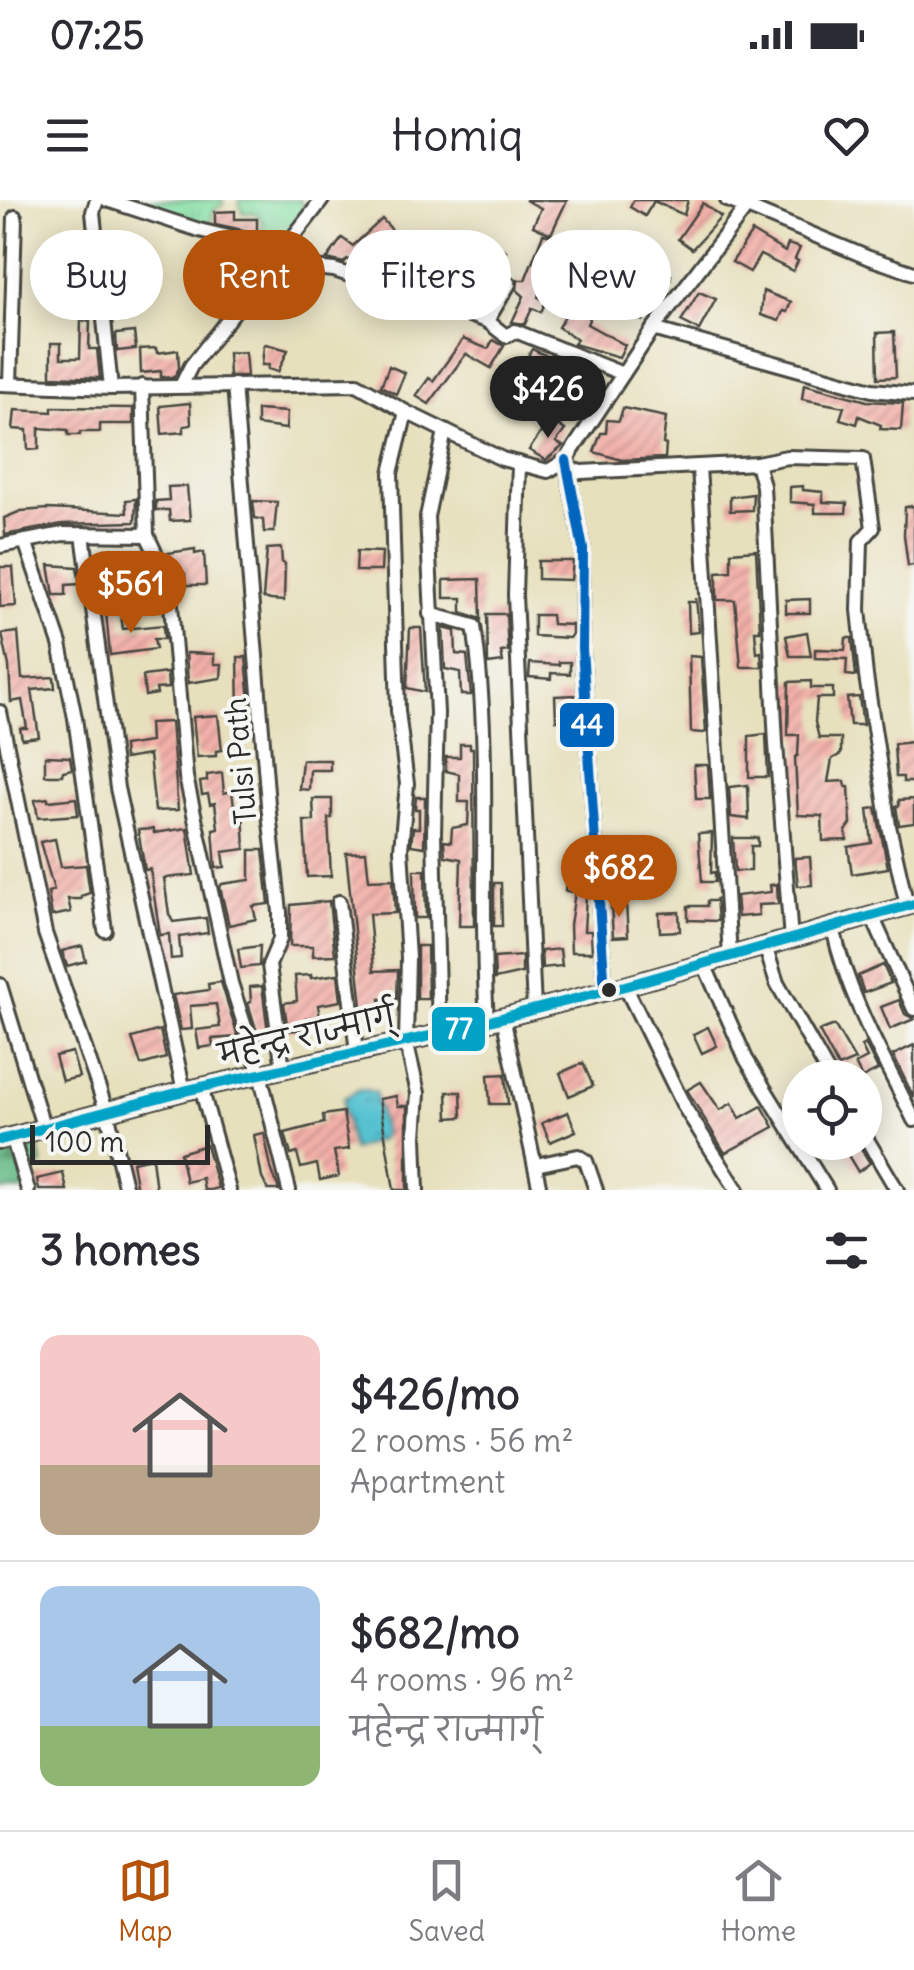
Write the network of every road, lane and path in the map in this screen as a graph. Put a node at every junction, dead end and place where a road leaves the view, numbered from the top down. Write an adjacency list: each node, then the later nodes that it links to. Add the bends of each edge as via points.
1 (98, 200): 19 (street, via 93,212)
2 (107, 200): 7 (street)
3 (322, 200): 8 (street)
4 (728, 200): 5 (street)
5 (749, 205): 10 (street); 13 (street)
6 (15, 217): 15 (street)
7 (199, 230)
8 (299, 230)
9 (325, 269): 12 (street)
10 (914, 274)
11 (228, 320): 18 (street)
12 (486, 322): 14 (street, via 506,336 515,332)
13 (653, 330): 14 (street); 20 (street, via 872,390)
14 (622, 374): 25 (street)
15 (5, 384): 19 (street)
16 (234, 385): 18 (street); 21 (street, via 357,384); 52 (street, Tulsi Path, via 280,912 280,939 269,965)
17 (142, 386): 18 (street); 19 (street); 28 (street)
18 (181, 386)
19 (111, 388)
20 (914, 394)
21 (406, 412): 22 (street); 49 (street, via 391,473 398,712 407,784 401,849)
22 (445, 431): 23 (street); 31 (street, via 427,517)
23 (518, 463): 25 (street, via 548,470); 46 (street, via 515,595)
24 (757, 463): 26 (street); 34 (street, via 862,459 874,528 860,542 858,610 887,810); 38 (street)
25 (566, 464): 26 (street, via 581,472); 44 (street, via 583,549 582,649)
26 (699, 467): 40 (street)
27 (83, 534): 28 (street); 29 (street); 54 (street, via 117,788)
28 (147, 535): 53 (street, via 169,582 186,777 231,983)
29 (25, 541): 30 (street); 37 (street, via 60,644)
30 (0, 546)
31 (430, 614): 47 (street, via 474,626 484,689 482,951); 48 (street)
32 (0, 712): 55 (street, via 45,933)
33 (339, 902): 50 (street)
34 (911, 905): 35 (highway, महेन्द्र राज्मार्ग्)
35 (872, 916): 36 (highway, महेन्द्र राज्मार्ग्); 45 (street)
36 (833, 928): 38 (highway, महेन्द्र राज्मार्ग्); 56 (street, via 857,1006)
37 (105, 930)
38 (790, 940): 39 (highway, महेन्द्र राज्मार्ग्)
39 (766, 946): 40 (highway, महेन्द्र राज्मार्ग्); 51 (street, via 777,983)
40 (730, 956): 41 (highway, महेन्द्र राज्मार्ग्)
41 (704, 964): 43 (highway, महेन्द्र राज्मार्ग्); 69 (street, via 746,1059)
42 (0, 985): 57 (street)
43 (625, 986): 44 (highway, महेन्द्र राज्मार्ग्); 68 (street, via 685,1108)
44 (605, 992): 46 (highway, महेन्द्र राज्मार्ग्)
45 (914, 1008)
46 (534, 1009): 47 (highway, महेन्द्र राज्मार्ग्)
47 (495, 1019): 48 (highway, महेन्द्र राज्मार्ग्); 60 (street)
48 (440, 1034): 49 (highway, महेन्द्र राज्मार्ग्)
49 (406, 1041): 50 (highway, महेन्द्र राज्मार्ग्); 65 (street, via 418,1093)
50 (357, 1052): 52 (highway, महेन्द्र राज्मार्ग्)
51 (821, 1060)
52 (283, 1068): 53 (highway, महेन्द्र राज्मार्ग्)
53 (260, 1074): 54 (highway, महेन्द्र राज्मार्ग्); 64 (street)
54 (193, 1089): 55 (highway, महेन्द्र राज्मार्ग्); 63 (street)
55 (107, 1112): 57 (highway, महेन्द्र राज्मार्ग्); 62 (street)
56 (914, 1120)
57 (44, 1126): 58 (highway, महेन्द्र राज्मार्ग्)
58 (6, 1138): 61 (street)
59 (880, 1160): 70 (street)
60 (536, 1166): 66 (street); 67 (street, via 578,1156)
61 (28, 1190)
62 (126, 1190)
63 (229, 1190)
64 (289, 1190)
65 (417, 1190)
66 (540, 1190)
67 (596, 1190)
68 (737, 1190)
69 (827, 1190)
70 (898, 1190)

